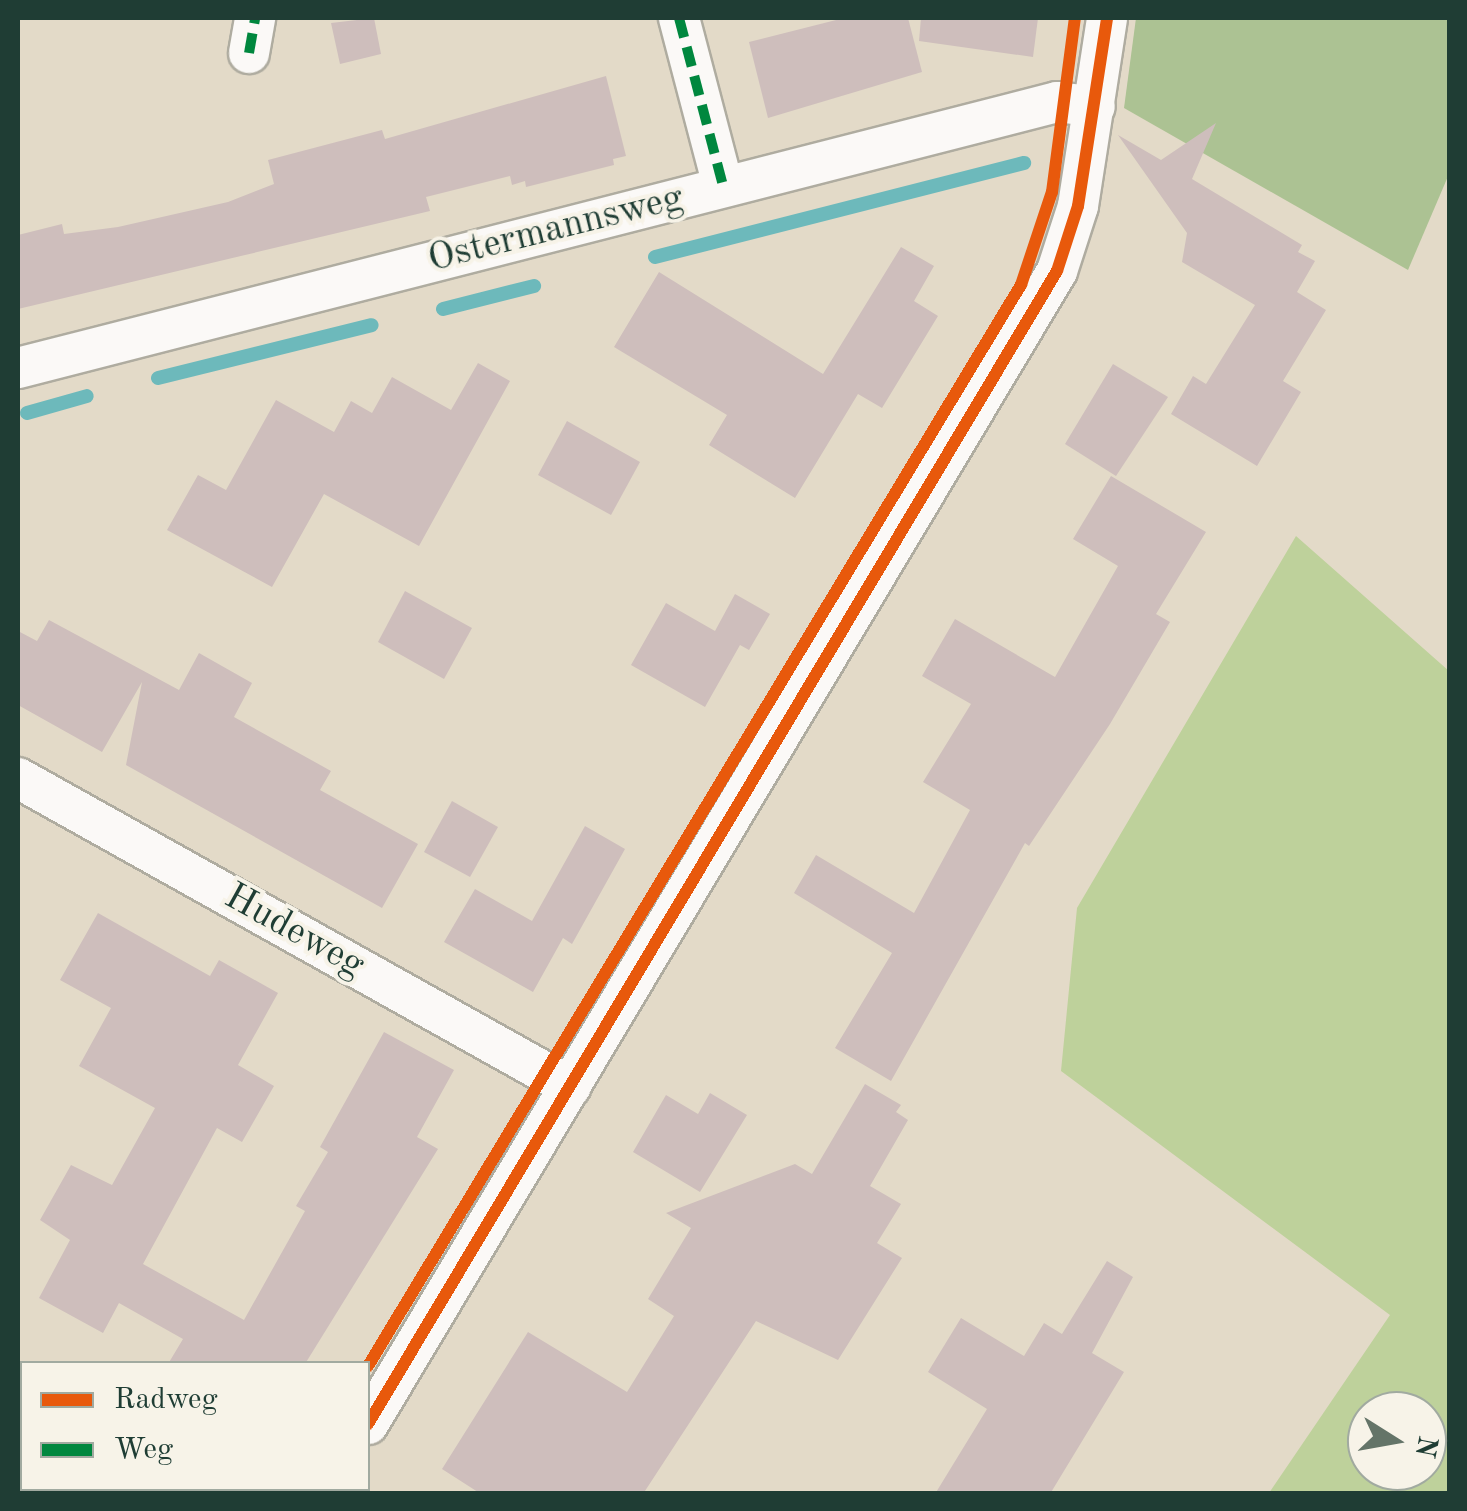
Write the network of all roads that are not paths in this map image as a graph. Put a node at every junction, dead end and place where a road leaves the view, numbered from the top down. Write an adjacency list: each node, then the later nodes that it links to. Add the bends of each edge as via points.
1 (679, 18): 4 (street)
2 (1107, 18): 3 (street)
3 (1095, 107): 4 (street, Ostermannsweg, via 1058,102); 7 (street, via 1078,206 1057,271)
4 (723, 186): 5 (street, Ostermannsweg)
5 (18, 368)
6 (18, 778): 7 (street, Hudeweg)
7 (571, 1086): 8 (street)
8 (370, 1421)

